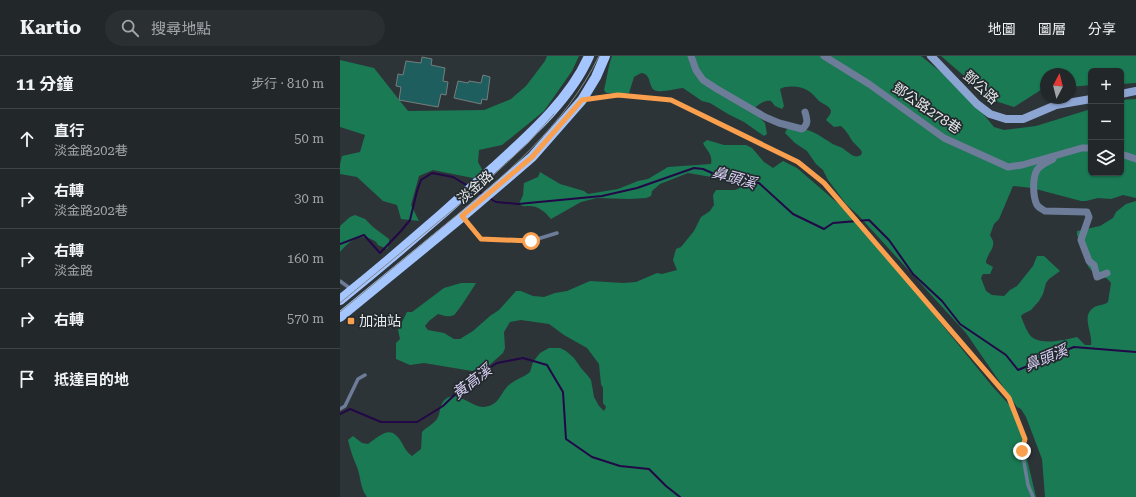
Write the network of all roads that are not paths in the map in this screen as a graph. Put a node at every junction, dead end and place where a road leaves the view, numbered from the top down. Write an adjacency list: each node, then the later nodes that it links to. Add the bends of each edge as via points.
1 (589, 56): 19 (main road, 淡金路, via 564,96 540,124 438,219)
2 (605, 56): 8 (main road, 淡金路)
3 (691, 56): 10 (street, via 703,80 765,117 802,129 808,121)
4 (824, 56): 12 (street, 鄧公路278巷, via 869,84 944,138 1008,167)
5 (931, 56): 9 (street, 鄧公路, via 977,104 990,114 1006,119 1023,119 1056,105)
6 (1136, 91): 7 (street)
7 (1124, 93)
8 (582, 100): 15 (main road, 淡金路, via 532,157); 24 (lane, via 618,95 671,100 798,162 824,183 1009,398 1025,439 1022,451 1028,486)
9 (1088, 100)
10 (805, 112)
11 (1088, 148): 12 (street, 鄧公路278巷)
12 (1065, 153): 17 (street, via 1037,170 1034,191 1037,204 1045,211 1087,212 1089,217 1081,240 1097,276)
13 (1124, 155): 14 (street)
14 (1136, 158)
15 (462, 216): 16 (lane, via 481,239 531,241); 21 (main road, 淡金路)
16 (557, 233)
17 (1107, 273)
18 (340, 281): 19 (lane)
19 (352, 290): 20 (main road, 淡金路)
20 (340, 300)
21 (340, 317)
22 (365, 375): 23 (lane, via 358,379 345,406)
23 (340, 409)
24 (1033, 497)

